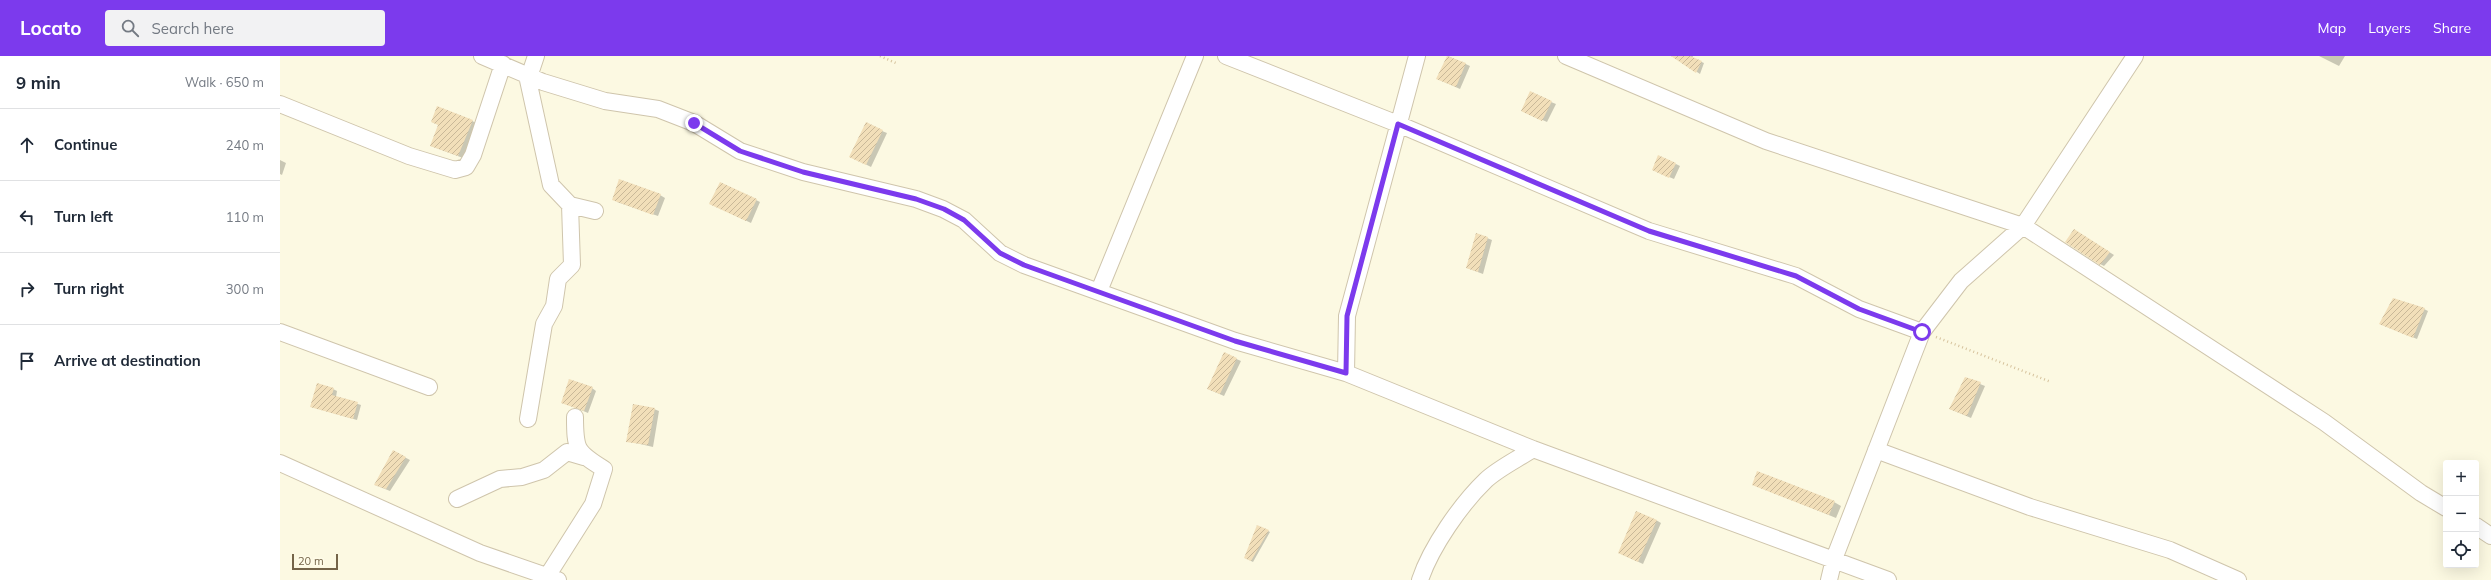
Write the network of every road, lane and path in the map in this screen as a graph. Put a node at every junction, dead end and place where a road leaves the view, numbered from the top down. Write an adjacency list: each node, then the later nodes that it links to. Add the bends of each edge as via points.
1 (482, 56): 9 (street)
2 (536, 56): 11 (street)
3 (880, 56): 10 (path)
4 (1195, 56): 17 (street)
5 (1226, 56): 13 (street)
6 (1417, 56): 13 (street)
7 (1566, 56): 16 (street, via 1766,141)
8 (2135, 56): 16 (street)
9 (503, 64): 11 (street); 12 (street, via 473,155 466,168 455,170 409,156)
10 (898, 64)
11 (530, 76): 14 (street, via 531,94 551,185); 17 (street, via 605,101 658,108 694,123 740,151 803,172 916,199 944,209 964,220 1000,253 1024,265)
12 (280, 104)
13 (1398, 124): 19 (street, via 1649,231 1796,276 1859,309); 20 (street, via 1347,316)
14 (570, 205): 15 (street); 24 (street, via 572,265 558,279 554,306 544,324)
15 (595, 211)
16 (2023, 226): 19 (street, via 1961,281); 30 (street, via 2324,422)
17 (1099, 291): 20 (street, via 1235,341)
18 (280, 332): 22 (street)
19 (1922, 332): 21 (path); 26 (street)
20 (1346, 373): 25 (street)
21 (2051, 382)
22 (429, 387)
23 (575, 417): 27 (street, via 575,441)
24 (528, 419)
25 (1533, 449): 33 (street); 35 (street, via 1486,479 1452,521 1428,558)
26 (1876, 450): 33 (street); 38 (street, via 2030,507 2170,550)
27 (584, 457): 29 (street, via 567,452 544,470 522,477 500,479); 34 (street, via 604,469 593,504)
28 (280, 463): 34 (street, via 480,553)
29 (457, 499)
30 (2443, 506)
31 (2479, 528): 32 (street)
32 (2491, 536)
33 (1834, 559): 36 (street); 37 (street)
34 (553, 578)
35 (1420, 580)
36 (1829, 580)
37 (1888, 580)
38 (2238, 580)

